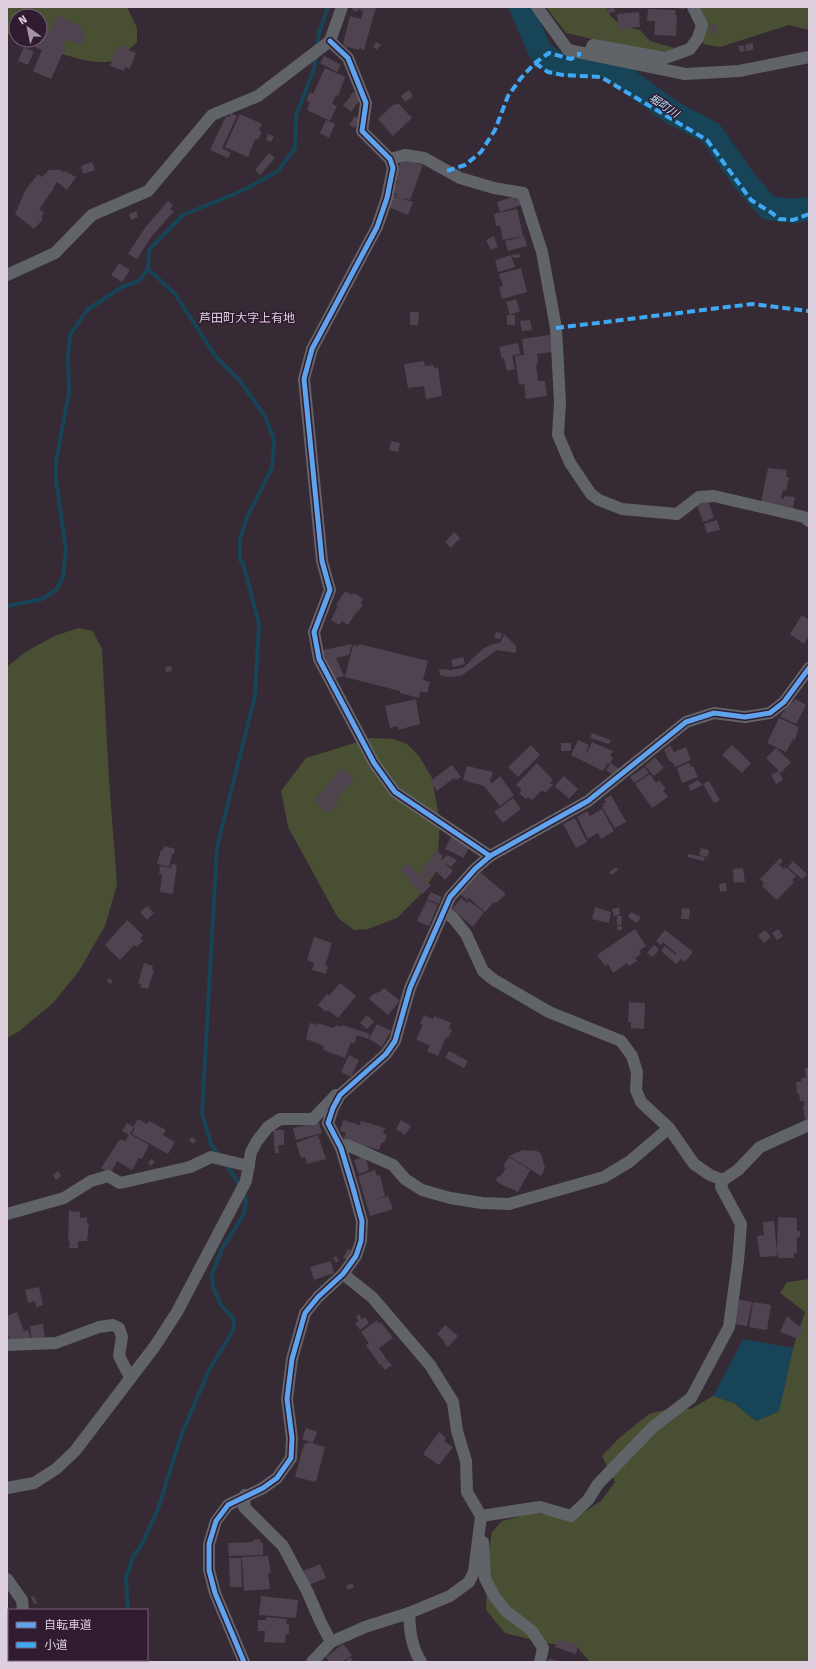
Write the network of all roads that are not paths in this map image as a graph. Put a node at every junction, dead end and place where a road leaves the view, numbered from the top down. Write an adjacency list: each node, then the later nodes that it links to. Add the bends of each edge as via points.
1 (342, 7): 4 (street)
2 (537, 7): 5 (street, via 568,50)
3 (694, 7): 5 (street, via 702,25 698,38 690,50 665,58 593,45)
4 (330, 41): 7 (street, via 348,58 366,103 362,131); 8 (street, via 258,96 212,115 148,191 92,215 55,253)
5 (589, 54): 6 (street, via 685,74 739,71)
6 (809, 57)
7 (390, 158): 9 (street, via 405,155 424,158 460,178 523,193 542,252 556,328 560,402 558,435 570,463 591,494 622,509 677,514 699,497 714,496 804,516); 11 (street, via 393,168 387,198 377,226 312,349 304,378 322,561 330,590 314,632 319,659 374,763 395,792)
8 (7, 275)
9 (809, 521)
10 (809, 668): 11 (street, via 784,702 770,713 745,717 714,713 686,722 588,801)
11 (490, 856): 12 (street, via 450,897)
12 (444, 911): 13 (street, via 410,988 395,1041 386,1054); 15 (street, via 466,934 483,971 494,980 549,1012 621,1042 632,1056 637,1072 636,1090 641,1102)
13 (340, 1095): 16 (street, via 328,1124); 17 (street, via 338,1093 313,1119 280,1119 268,1127 251,1152)
14 (809, 1125): 18 (street, via 760,1147 738,1170)
15 (669, 1128): 16 (street, via 629,1162 604,1177 509,1204 456,1199 422,1190 405,1179 393,1165 347,1145); 18 (street, via 694,1164)
16 (341, 1148): 20 (street, via 362,1221 361,1241 356,1256)
17 (249, 1166): 19 (street, via 211,1157 190,1167 120,1183 108,1176 91,1181 64,1198); 22 (street, via 246,1181 177,1312 155,1346)
18 (723, 1180): 25 (street, via 721,1187 741,1224 729,1327 690,1398 653,1427 571,1516 540,1507)
19 (7, 1214)
20 (343, 1274): 24 (street, via 305,1313 292,1359 287,1399 292,1438 291,1458 277,1478 263,1488); 25 (street, via 372,1297 430,1365 453,1402 457,1431 466,1461 467,1492)
21 (7, 1345): 22 (street, via 56,1343 99,1327 113,1325 119,1328 122,1337 119,1356)
22 (130, 1377): 23 (street, via 75,1451 56,1469 34,1483)
23 (7, 1488)
24 (245, 1495): 30 (street, via 244,1507 283,1546); 31 (street, via 228,1505 216,1521 209,1544 209,1570 215,1593)
25 (481, 1516): 26 (street)
26 (479, 1529): 29 (street, via 474,1572 468,1582 450,1596); 34 (street, via 482,1530 485,1578 494,1596 506,1611 532,1630 543,1648)
27 (7, 1579): 28 (street, via 22,1600)
28 (23, 1609)
29 (409, 1613): 30 (street, via 365,1627); 33 (street, via 410,1636)
30 (332, 1642): 32 (street)
31 (244, 1662)
32 (312, 1662)
33 (421, 1662)
34 (540, 1662)

